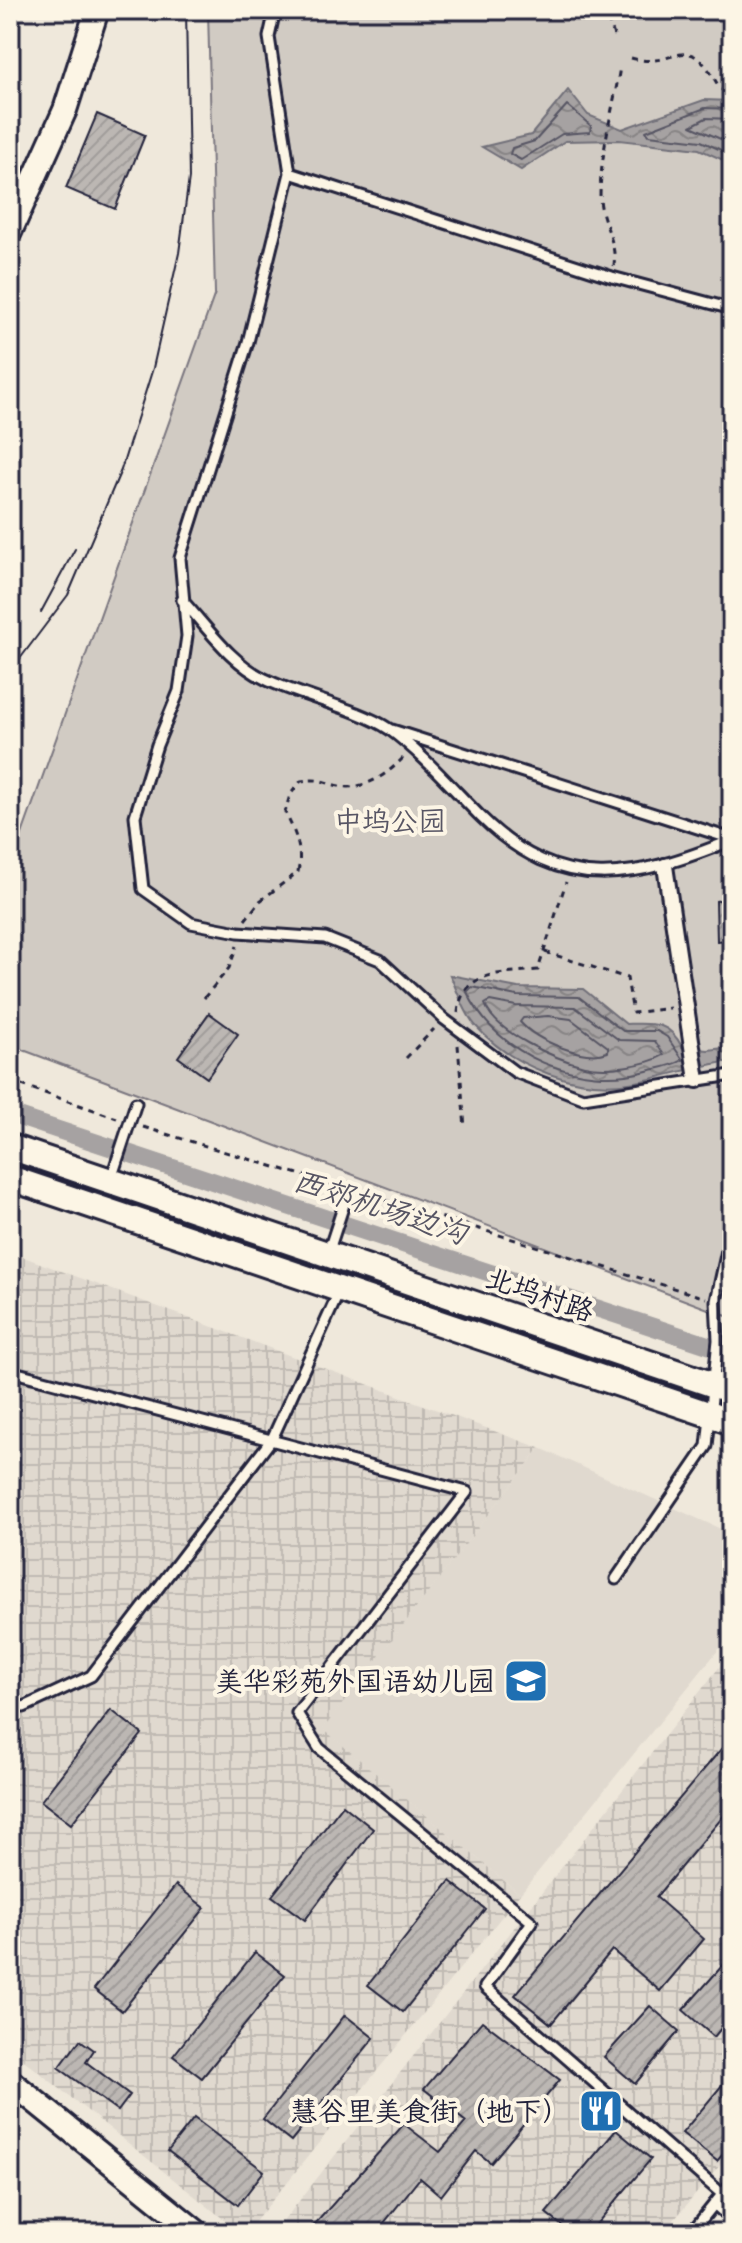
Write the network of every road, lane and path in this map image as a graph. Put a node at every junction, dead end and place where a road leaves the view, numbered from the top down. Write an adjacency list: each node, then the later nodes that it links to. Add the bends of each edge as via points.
1 (97, 10): 11 (street, via 65,110)
2 (275, 10): 10 (lane, via 269,37)
3 (559, 10): 5 (path, via 572,20)
4 (616, 10): 5 (path)
5 (608, 18): 6 (path)
6 (615, 38)
7 (631, 58): 9 (path, via 651,63 674,53 693,54 720,89)
8 (620, 67): 12 (path, via 600,204 615,252)
9 (732, 92)
10 (290, 173): 12 (lane); 14 (lane, via 248,342 180,558)
11 (10, 232)
12 (612, 277): 13 (lane)
13 (732, 309)
14 (182, 600): 15 (lane, via 237,661 263,679); 20 (lane, via 187,636 179,691 135,816 143,889 191,923)
15 (388, 728): 16 (lane); 17 (lane)
16 (411, 750): 19 (lane, via 533,859); 20 (path, via 371,782 350,787 323,778 301,781 285,812 298,837 298,872 247,914)
17 (732, 839): 18 (lane)
18 (665, 866): 19 (lane, via 630,874); 23 (street)
19 (569, 870): 21 (path)
20 (241, 932): 22 (path, via 229,968); 24 (lane, via 325,938 380,960)
21 (545, 952): 23 (path, via 627,978 633,1013); 25 (path, via 538,970 480,976 460,997)
22 (204, 998)
23 (686, 1005): 28 (street)
24 (444, 1019): 25 (lane); 26 (path)
25 (457, 1029): 28 (lane, via 515,1072 583,1098); 30 (path)
26 (406, 1058)
27 (732, 1075): 28 (lane)
28 (697, 1080)
29 (136, 1103): 32 (lane)
30 (465, 1128)
31 (10, 1147): 32 (main road, 北坞村路)
32 (114, 1170): 36 (main road, 北坞村路)
33 (10, 1178): 37 (main road)
34 (349, 1189): 36 (lane)
35 (732, 1227): 39 (lane, via 716,1301)
36 (331, 1243): 39 (main road, 北坞村路)
37 (340, 1290): 40 (main road); 41 (lane)
38 (10, 1371): 41 (lane)
39 (722, 1388): 40 (lane)
40 (721, 1418): 42 (lane)
41 (272, 1439): 43 (lane, via 91,1676 24,1707); 46 (lane, via 467,1492 297,1713 319,1748 532,1922 485,1987)
42 (616, 1579)
43 (10, 1705)
44 (10, 2081): 49 (street)
45 (732, 2182): 46 (lane)
46 (722, 2194): 47 (lane)
47 (714, 2204): 48 (lane); 50 (lane)
48 (732, 2220)
49 (198, 2233)
50 (691, 2233)

